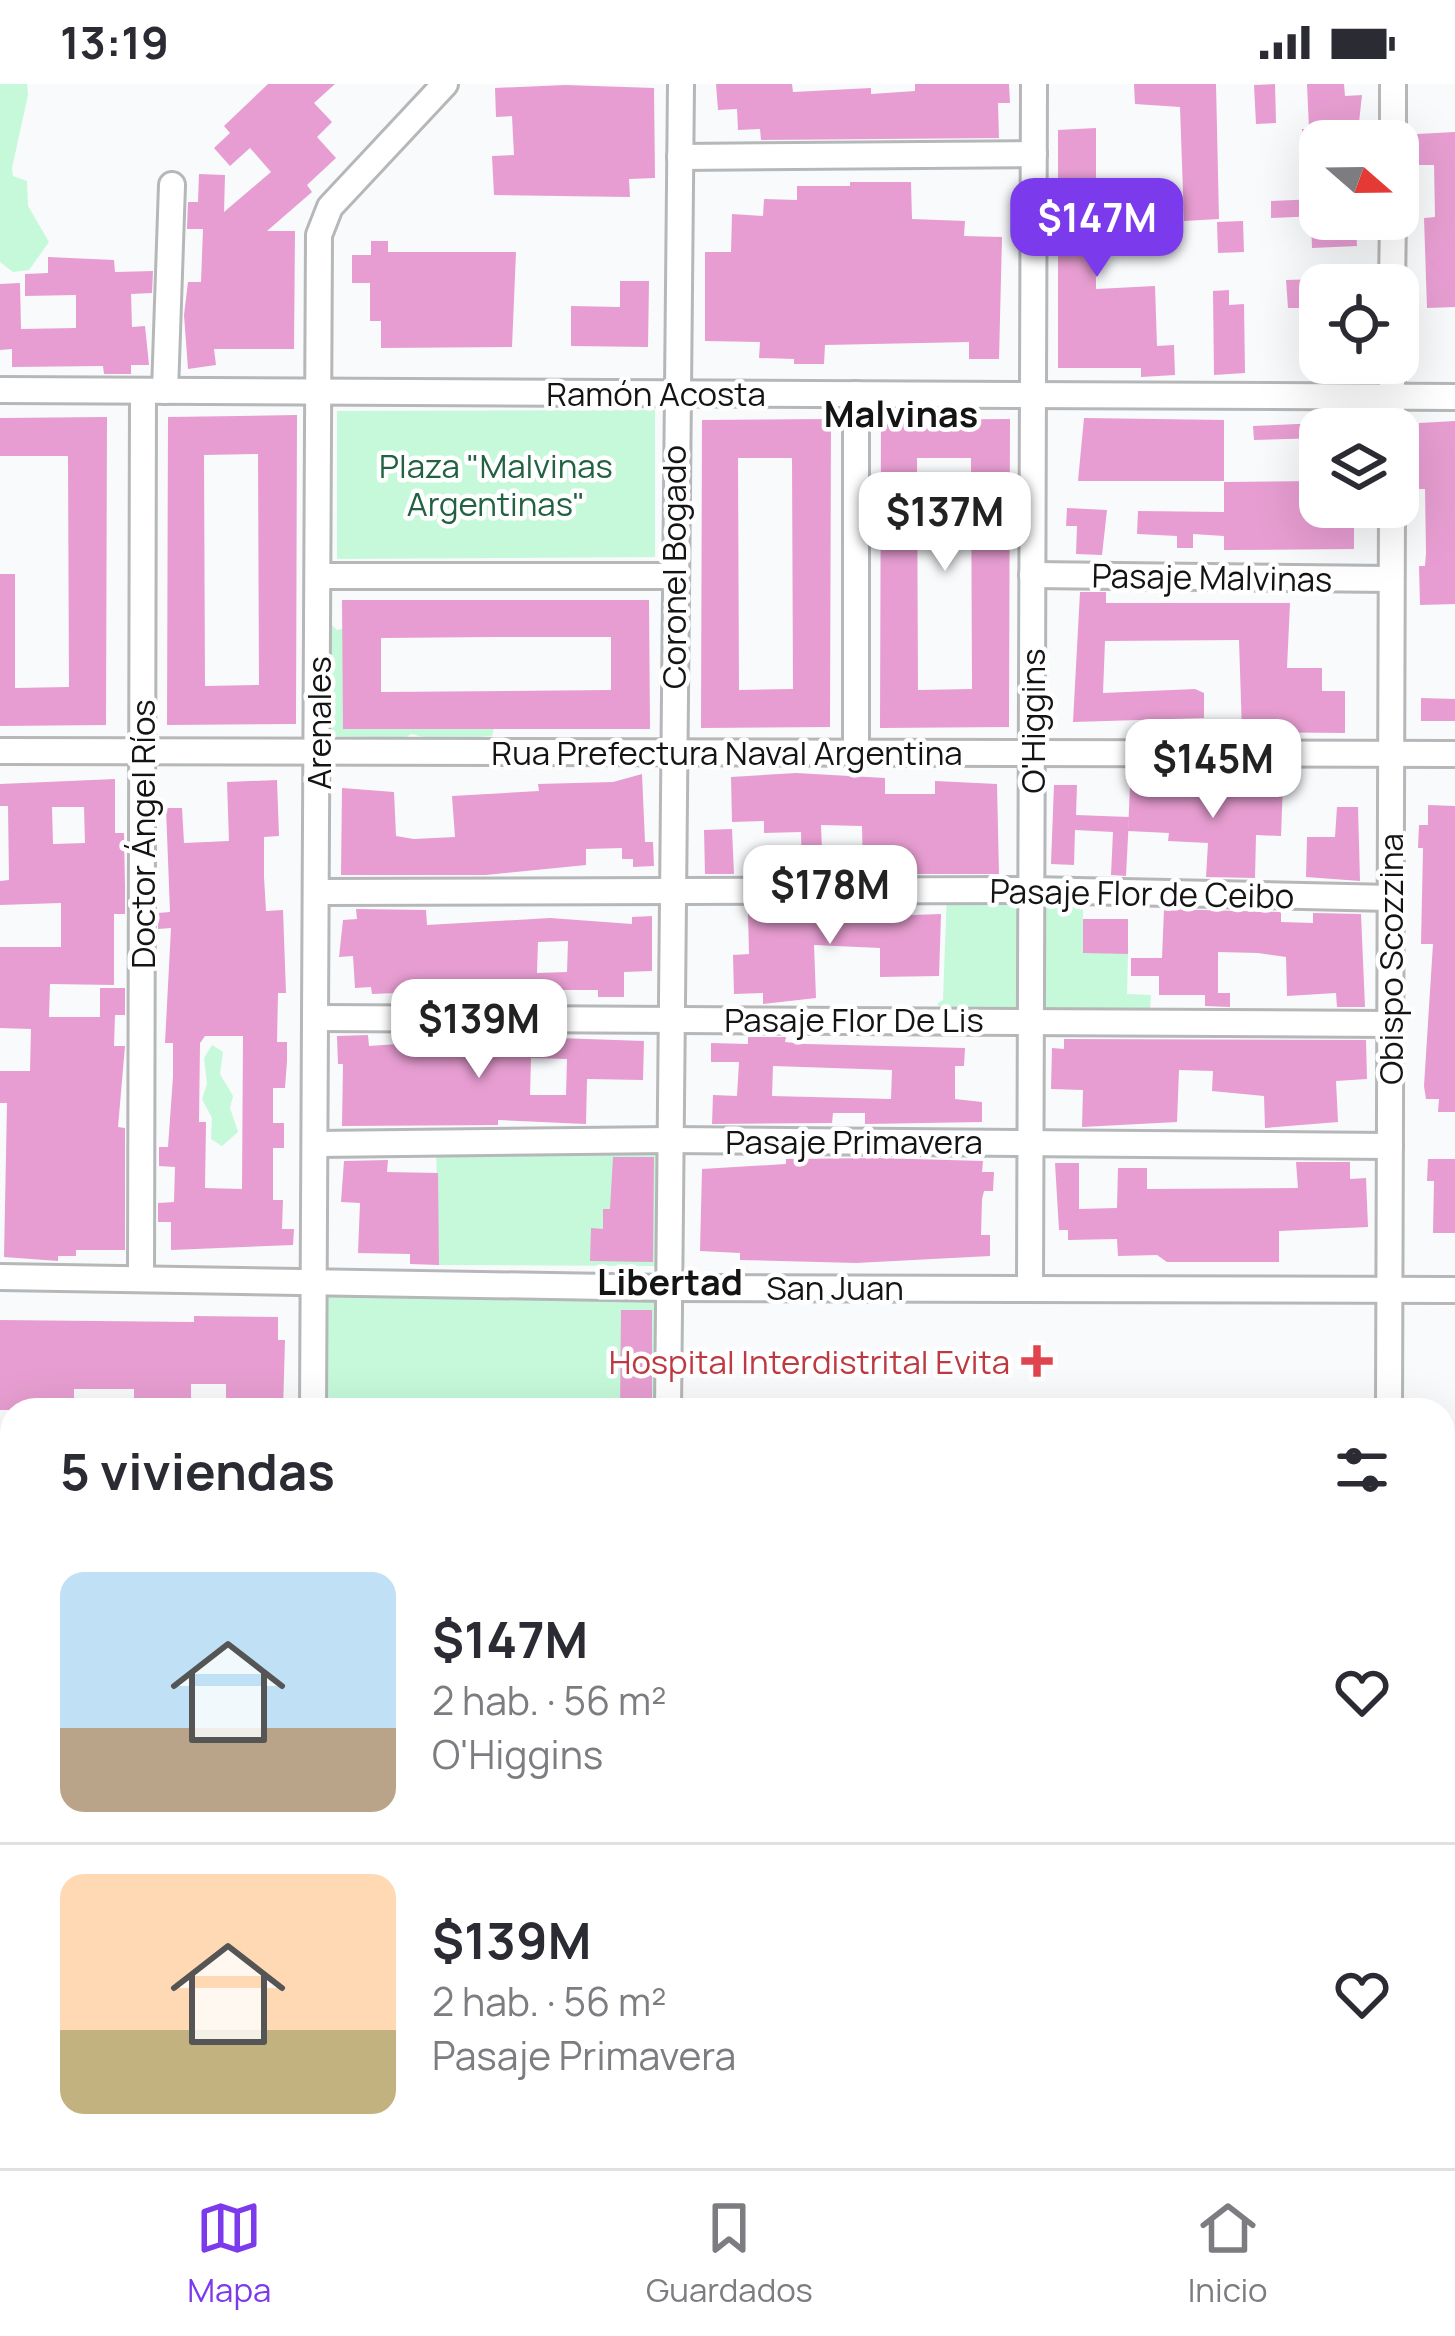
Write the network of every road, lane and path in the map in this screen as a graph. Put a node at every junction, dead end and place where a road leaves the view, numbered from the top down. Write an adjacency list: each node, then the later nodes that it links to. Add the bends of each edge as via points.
1 (445, 84): 12 (street, Arenales, via 323,219)
2 (681, 84): 7 (street, Coronel Bogado)
3 (1034, 84): 6 (street, O'Higgins)
4 (1393, 84): 5 (street)
5 (1393, 120)
6 (1034, 154): 7 (street); 15 (street, O'Higgins)
7 (680, 157): 13 (street, Coronel Bogado)
8 (172, 185): 11 (street, Doctor Ángel Ríos)
9 (1392, 384): 16 (street)
10 (0, 390): 11 (street, Ramón Acosta)
11 (154, 391): 12 (street, Ramón Acosta); 25 (street, Doctor Ángel Ríos)
12 (319, 392): 13 (street, Ramón Acosta); 21 (street, Arenales)
13 (675, 393): 14 (street, Ramón Acosta); 22 (street, Coronel Bogado)
14 (856, 394): 15 (street, Ramón Acosta); 28 (street)
15 (1033, 395): 16 (street, Ramón Acosta); 20 (street, O'Higgins)
16 (1392, 396): 17 (street, Ramón Acosta); 18 (street)
17 (1455, 397)
18 (1392, 408)
19 (1392, 528): 23 (street, Obispo Scozzina)
20 (1033, 575): 23 (street, Pasaje Malvinas); 29 (street, O'Higgins)
21 (319, 576): 22 (street); 26 (street, Arenales)
22 (674, 576): 27 (street, Coronel Bogado)
23 (1391, 579): 30 (street, Obispo Scozzina)
24 (0, 751): 25 (street, Rua Prefectura Naval Argentina)
25 (142, 752): 26 (street, Rua Prefectura Naval Argentina); 45 (street, Doctor Ángel Ríos)
26 (318, 752): 27 (street, Rua Prefectura Naval Argentina); 34 (street, Arenales)
27 (672, 752): 28 (street, Rua Prefectura Naval Argentina); 32 (street, Coronel Bogado)
28 (856, 752): 29 (street, Rua Prefectura Naval Argentina)
29 (1032, 753): 30 (street, Rua Prefectura Naval Argentina); 33 (street, O'Higgins)
30 (1391, 754): 31 (street, Rua Prefectura Naval Argentina); 35 (street, Obispo Scozzina)
31 (1455, 754)
32 (670, 890): 33 (street, Pasaje Flor de Ceibo); 34 (street, Pasaje Flor de Ceibo); 37 (street, Coronel Bogado)
33 (1031, 890): 35 (street, Pasaje Flor de Ceibo); 38 (street, O'Higgins)
34 (318, 892): 36 (street, Arenales)
35 (1390, 898): 39 (street, Obispo Scozzina)
36 (318, 1018): 37 (street, Pasaje Flor De Lis); 42 (street, Arenales)
37 (670, 1018): 38 (street, Pasaje Flor De Lis); 40 (street, Coronel Bogado)
38 (1031, 1019): 39 (street, Pasaje Flor De Lis); 41 (street, O'Higgins)
39 (1390, 1024): 43 (street, Obispo Scozzina)
40 (669, 1140): 41 (street, Pasaje Primavera); 42 (street, Pasaje Primavera); 48 (street, Coronel Bogado)
41 (1030, 1142): 43 (street, Pasaje Primavera); 47 (street, O'Higgins)
42 (317, 1144): 46 (street, Arenales)
43 (1390, 1146): 50 (street, Obispo Scozzina)
44 (0, 1277): 45 (street, San Juan)
45 (141, 1278): 46 (street, San Juan)
46 (317, 1280): 48 (street, San Juan); 51 (street, Arenales)
47 (1030, 1286): 48 (street, San Juan); 50 (street, San Juan)
48 (668, 1288): 52 (street, Coronel Bogado)
49 (1455, 1290): 50 (street, San Juan)
50 (1390, 1291): 53 (street, Obispo Scozzina)
51 (313, 1398)
52 (668, 1398)
53 (1389, 1398)

